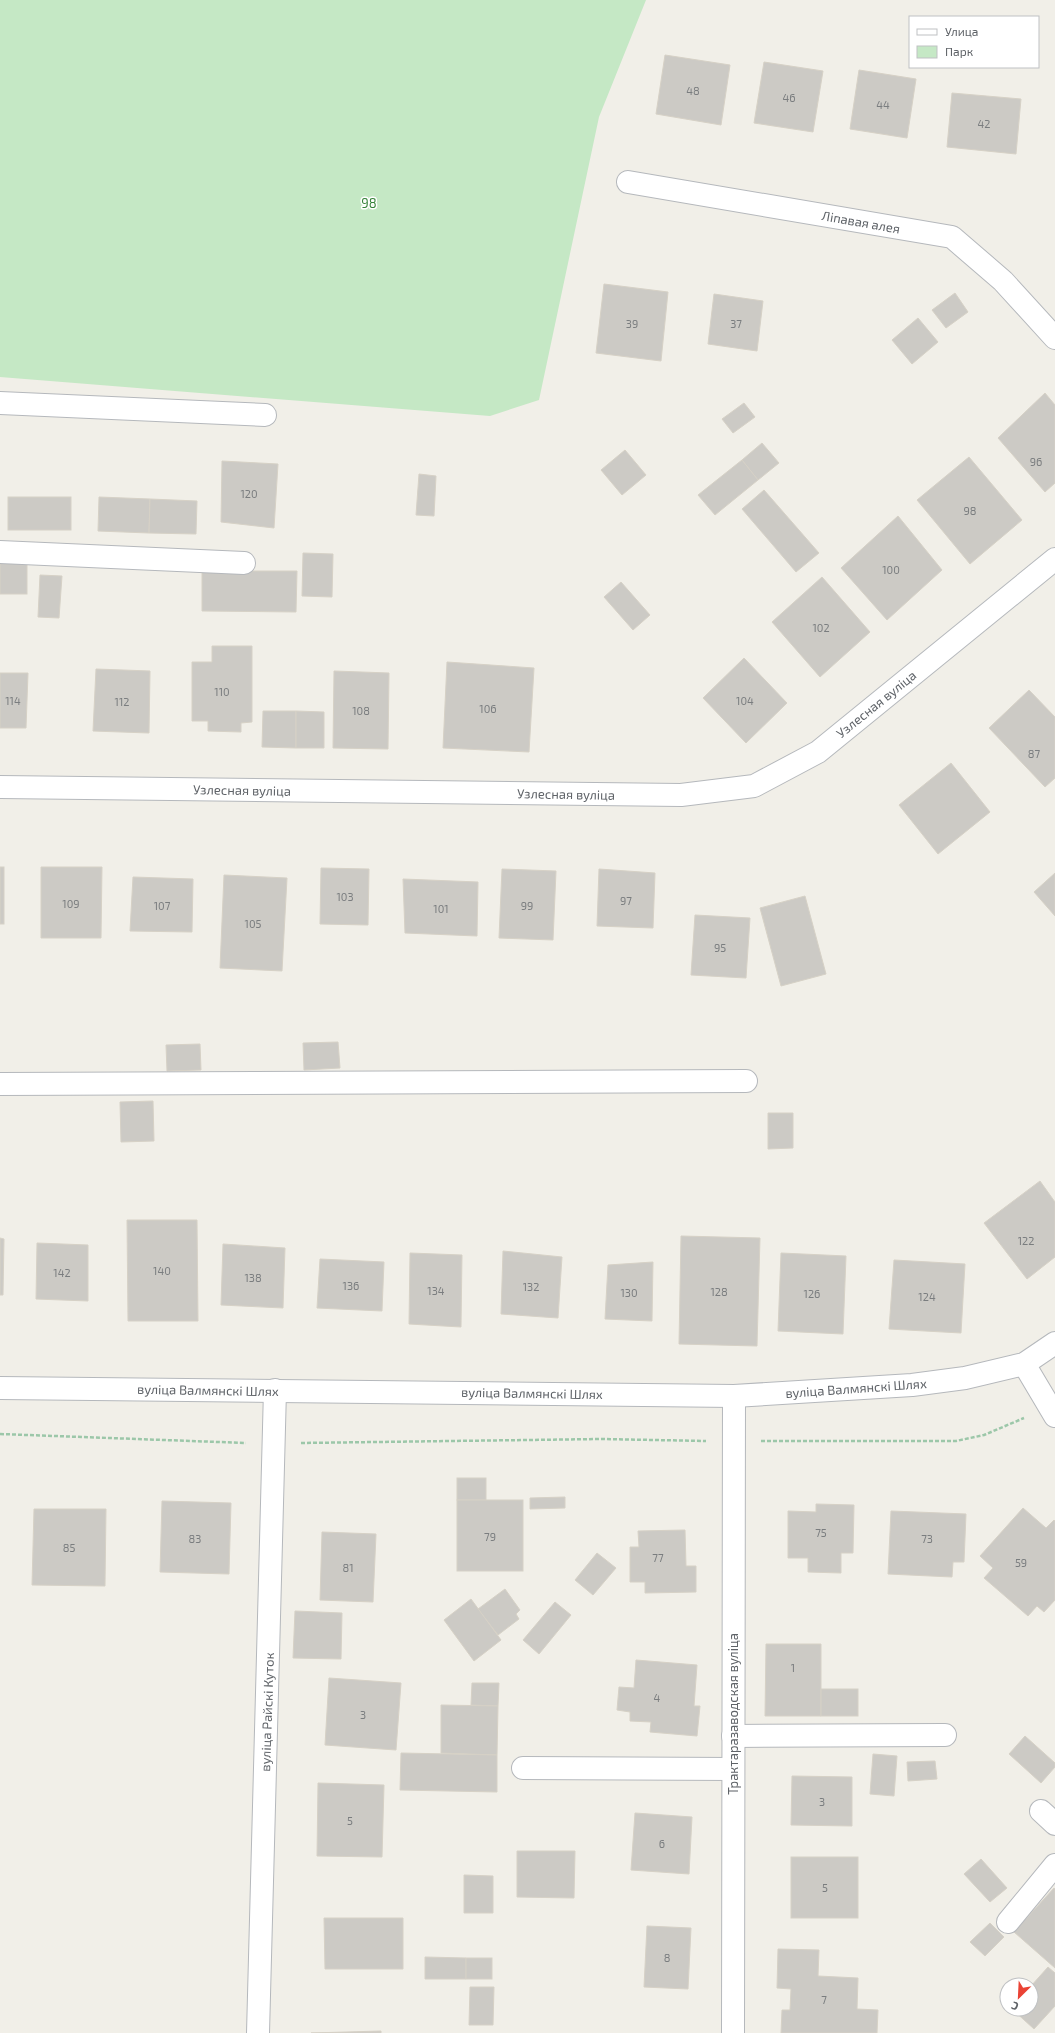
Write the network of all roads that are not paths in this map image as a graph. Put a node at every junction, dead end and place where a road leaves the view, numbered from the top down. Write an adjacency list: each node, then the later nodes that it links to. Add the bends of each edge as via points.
1 (628, 182): 2 (street, Ліпавая алея, via 952,237 1003,281)
2 (1055, 338)
3 (0, 403): 4 (street)
4 (265, 415)
5 (0, 552): 7 (street)
6 (1055, 559): 8 (street, Узлесная вуліца, via 818,752 754,786 681,795)
7 (244, 563)
8 (0, 787)
9 (746, 1081): 10 (street)
10 (0, 1084)
11 (1055, 1344): 12 (street, вуліца Валмянскі Шлях)
12 (1024, 1364): 15 (street, вуліца Валмянскі Шлях, via 965,1378 912,1385); 16 (street)
13 (0, 1388): 14 (street, вуліца Валмянскі Шлях)
14 (275, 1390): 15 (street, вуліца Валмянскі Шлях); 23 (street, вуліца Райскі Куток)
15 (734, 1396): 17 (street, Трактаразаводская вуліца)
16 (1053, 1412)
17 (733, 1736): 18 (street); 20 (street, Трактаразаводская вуліца)
18 (945, 1736)
19 (523, 1768): 20 (street)
20 (733, 1769): 24 (street, Трактаразаводская вуліца)
21 (1055, 1865): 22 (street)
22 (1008, 1922)
23 (258, 2033)
24 (733, 2033)

